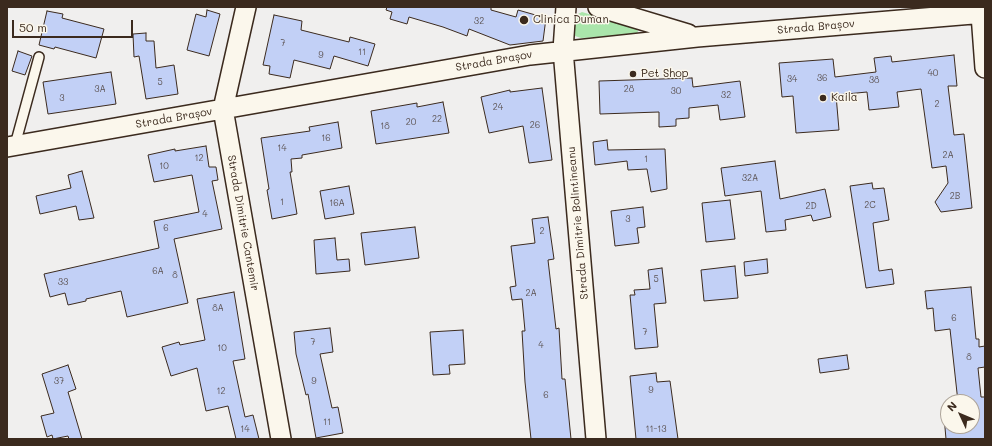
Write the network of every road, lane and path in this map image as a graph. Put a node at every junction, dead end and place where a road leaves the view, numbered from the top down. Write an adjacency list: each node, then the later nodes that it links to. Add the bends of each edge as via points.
1 (246, 7): 9 (street, Strada Dimitrie Cantemir)
2 (566, 7): 6 (street, Strada Dimitrie Bolintineanu)
3 (598, 7): 5 (street)
4 (983, 14): 5 (street, Strada Brașov); 8 (street)
5 (697, 37): 6 (street, Strada Brașov)
6 (563, 50): 9 (street, Strada Brașov); 12 (street, Strada Dimitrie Bolintineanu)
7 (39, 57): 10 (lane)
8 (985, 68)
9 (223, 109): 10 (street, Strada Brașov); 11 (street, Strada Dimitrie Cantemir)
10 (11, 146)
11 (281, 439)
12 (596, 439)

